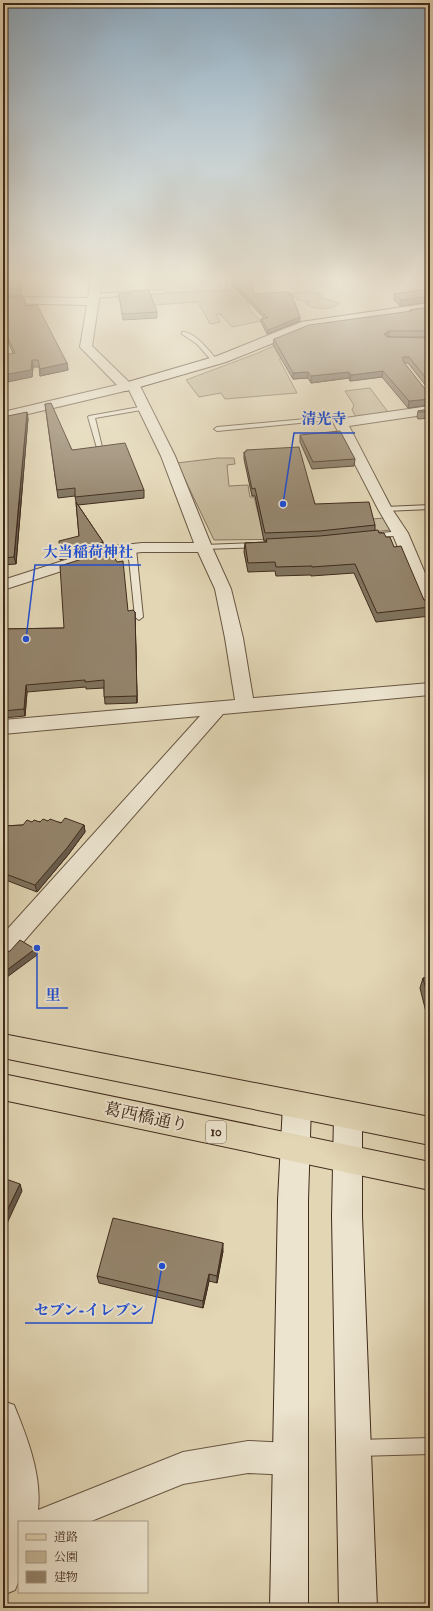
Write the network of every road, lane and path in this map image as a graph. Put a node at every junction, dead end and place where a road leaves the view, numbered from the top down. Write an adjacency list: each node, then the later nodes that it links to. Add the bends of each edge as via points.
1 (95, 355): 5 (street)
2 (209, 355): 4 (lane)
3 (229, 355): 4 (street)
4 (214, 360): 5 (street)
5 (129, 386): 6 (street); 8 (street)
6 (145, 408): 11 (lane, via 91,417); 17 (street, via 168,456)
7 (430, 410): 9 (street)
8 (3, 416)
9 (339, 421): 10 (lane); 13 (street)
10 (217, 429)
11 (99, 447)
12 (430, 507): 13 (lane)
13 (385, 509): 14 (street)
14 (400, 533): 15 (lane); 20 (street)
15 (363, 537)
16 (266, 544): 17 (lane)
17 (204, 547): 18 (street); 23 (street, via 223,589)
18 (132, 549): 19 (street, via 106,552); 21 (lane)
19 (3, 585)
20 (430, 604)
21 (139, 617)
22 (430, 689): 23 (street)
23 (245, 706): 24 (street)
24 (218, 708): 25 (street); 26 (street)
25 (3, 727)
26 (3, 949)
27 (3, 1046): 29 (main road)
28 (3, 1087): 32 (main road, 葛西橋通り / 10)
29 (297, 1105): 30 (main road); 32 (street)
30 (348, 1115): 31 (main road); 33 (street)
31 (430, 1131)
32 (295, 1148): 33 (main road, 葛西橋通り / 10); 38 (street)
33 (347, 1159): 34 (main road, 葛西橋通り / 10); 37 (street)
34 (430, 1176)
35 (3, 1416): 39 (street, via 22,1479)
36 (430, 1446): 37 (lane)
37 (354, 1448): 44 (street)
38 (290, 1459): 40 (street, via 248,1457 183,1468); 43 (street)
39 (21, 1521)
40 (51, 1521)
41 (18, 1532): 42 (street)
42 (3, 1578)
43 (289, 1608)
44 (358, 1608)

